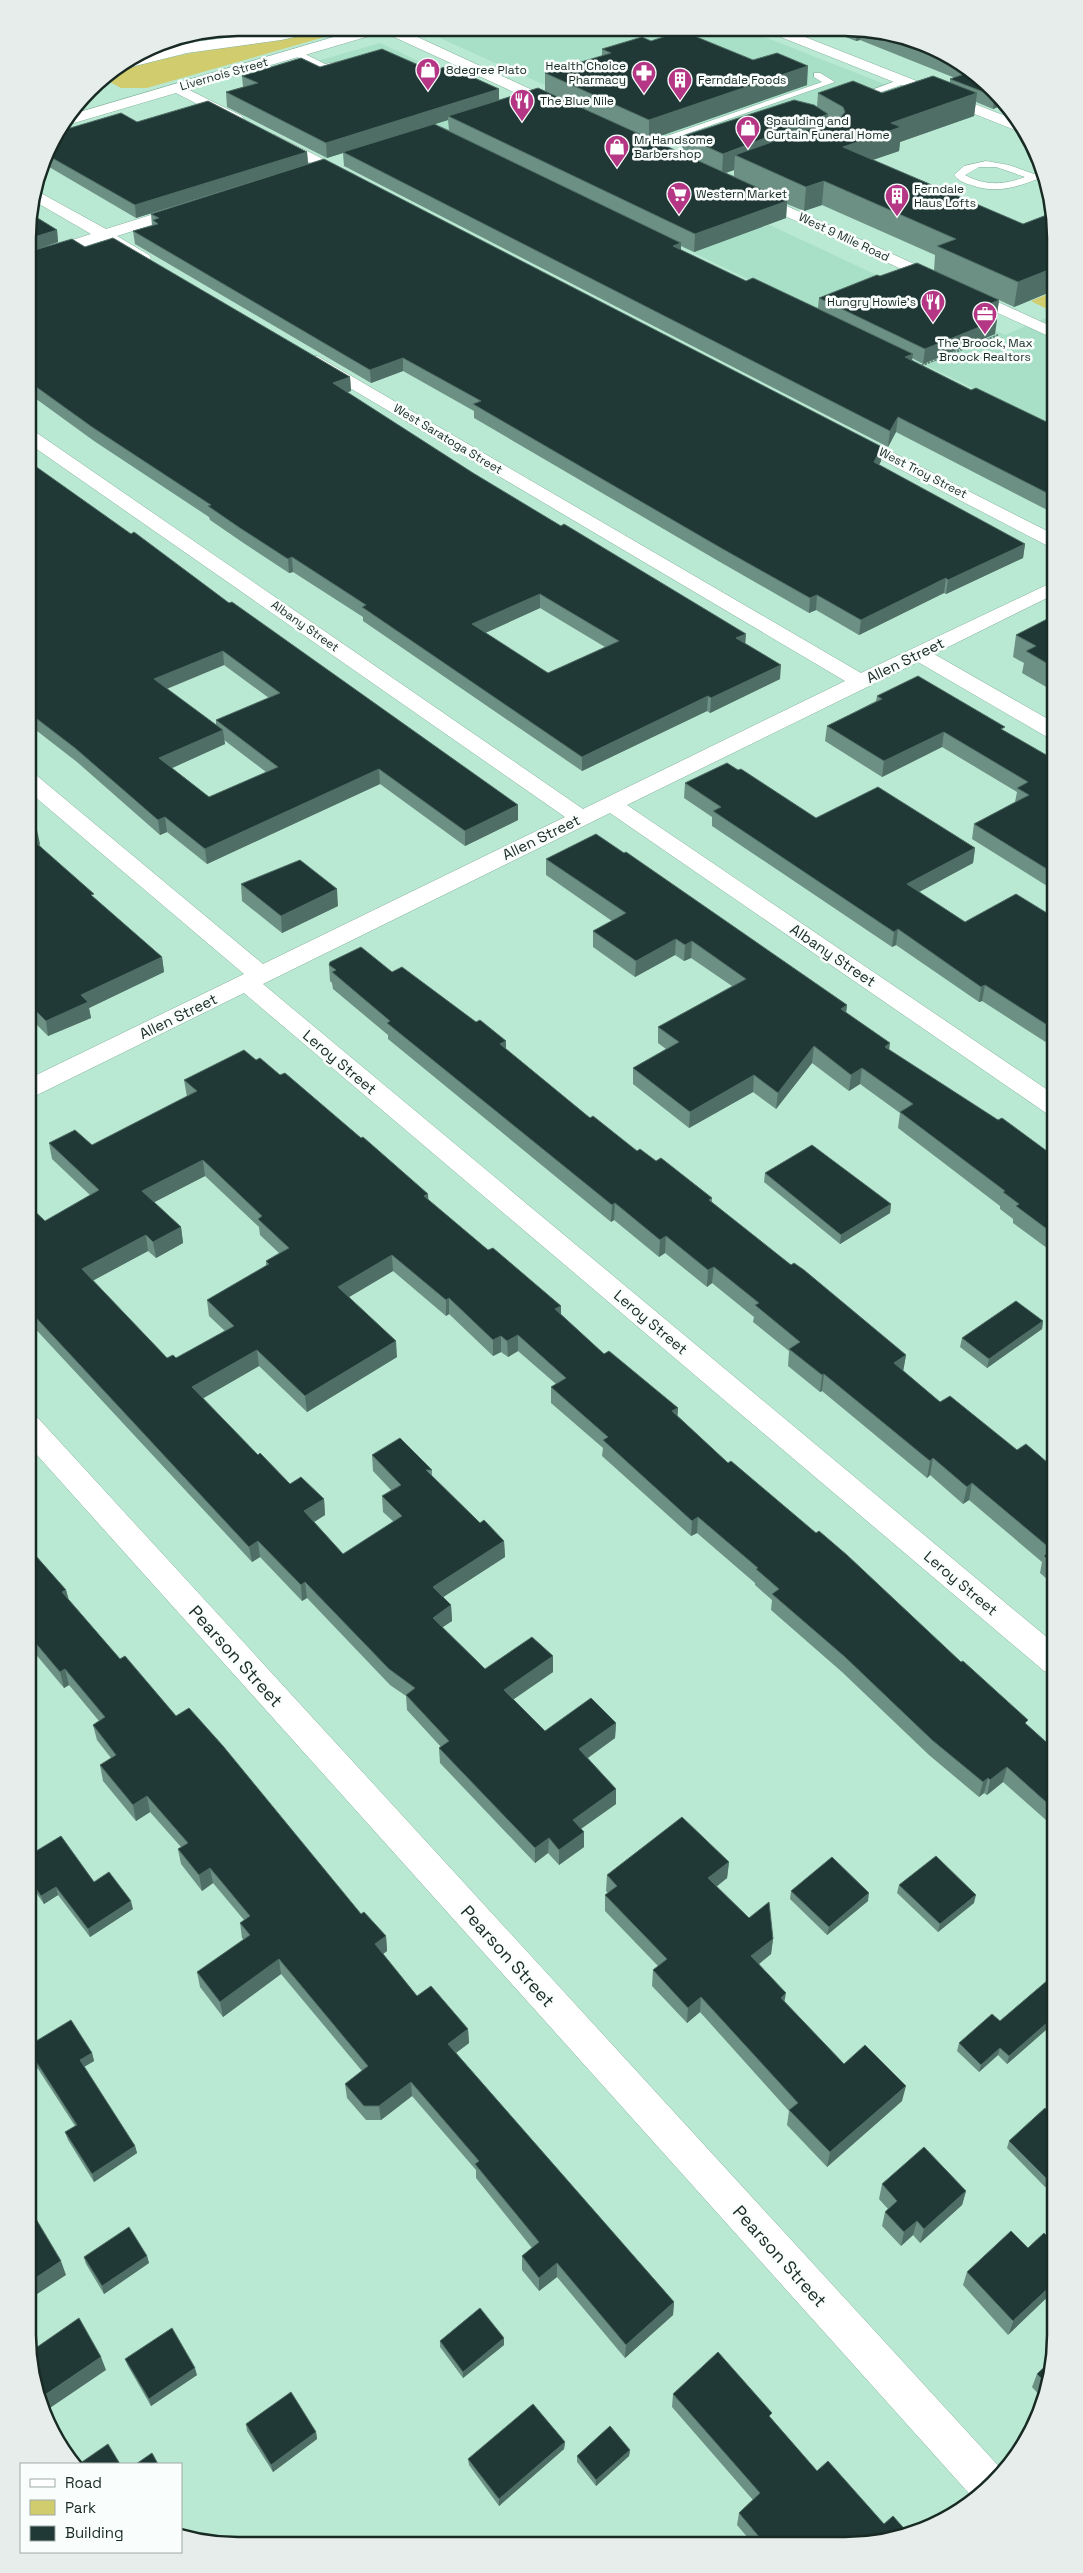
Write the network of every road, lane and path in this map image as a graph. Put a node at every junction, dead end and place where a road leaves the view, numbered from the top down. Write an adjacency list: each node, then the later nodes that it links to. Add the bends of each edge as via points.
1 (242, 36): 6 (lane)
2 (269, 36): 6 (street, Livernois Street)
3 (353, 36): 7 (street, Livernois Street)
4 (403, 36): 10 (street)
5 (791, 36): 13 (street)
6 (244, 40): 8 (street, Livernois Street)
7 (296, 53): 9 (lane, via 324,67); 14 (street, Livernois Street)
8 (143, 60)
9 (354, 61)
10 (473, 68): 11 (lane); 16 (street)
11 (455, 74)
12 (817, 75): 24 (lane, via 830,82)
13 (904, 81): 17 (lane); 22 (street)
14 (177, 88): 19 (street, Livernois Street); 27 (street)
15 (98, 94): 19 (street)
16 (538, 98): 18 (street); 20 (street)
17 (847, 101)
18 (518, 104)
19 (119, 105): 21 (street, Livernois Street)
20 (578, 116)
21 (76, 118)
22 (1012, 124)
23 (627, 138): 24 (street)
24 (643, 146): 25 (street)
25 (666, 156)
26 (341, 160): 27 (street)
27 (324, 165): 28 (street); 31 (street)
28 (300, 172)
29 (1037, 176): 30 (lane)
30 (1033, 177): 30 (lane, via 998,189 982,187 959,175 983,164 996,163)
31 (368, 187)
32 (738, 189): 38 (street, West 9 Mile Road)
33 (40, 198): 35 (street)
34 (196, 206): 35 (street)
35 (104, 235): 36 (street); 37 (street)
36 (36, 256)
37 (154, 265)
38 (1047, 330)
39 (1004, 332): 41 (path)
40 (300, 351): 47 (street, West Saratoga Street)
41 (918, 367)
42 (835, 428): 44 (street, West Troy Street)
43 (36, 441): 51 (street, Albany Street)
44 (1047, 538)
45 (1047, 591): 46 (street, Allen Street)
46 (918, 653): 47 (street, Allen Street); 48 (street)
47 (860, 682): 50 (street, Allen Street)
48 (1047, 727)
49 (36, 787): 52 (street, Leroy Street)
50 (610, 803): 51 (street, Allen Street); 54 (street, Albany Street)
51 (581, 818): 52 (street, Allen Street)
52 (253, 979): 53 (street, Allen Street); 56 (street, Leroy Street)
53 (36, 1085)
54 (1047, 1102)
55 (36, 1435): 57 (street, Pearson Street)
56 (1047, 1655)
57 (985, 2481)

